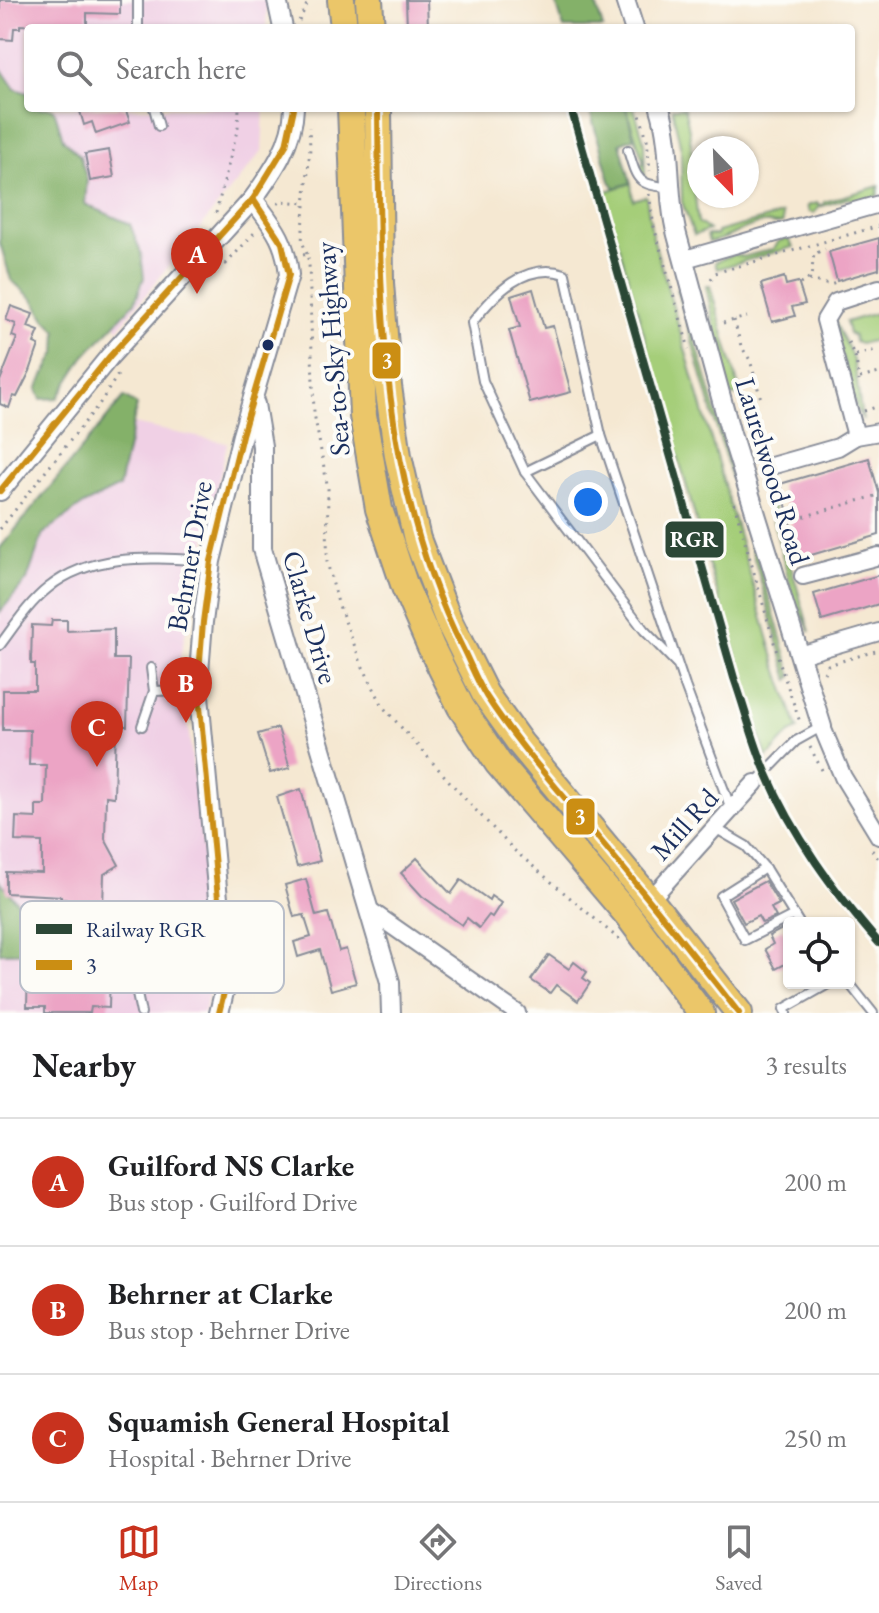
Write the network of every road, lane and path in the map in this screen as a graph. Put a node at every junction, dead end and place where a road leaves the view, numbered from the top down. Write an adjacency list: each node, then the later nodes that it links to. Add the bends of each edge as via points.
1 (138, 0): 7 (lane)
2 (277, 0): 8 (street)
3 (309, 0): 9 (path)
4 (341, 0): 10 (highway)
5 (369, 0): 11 (highway)
6 (625, 0): 12 (street)
7 (138, 24)
8 (282, 24)
9 (299, 24)
10 (344, 24)
11 (371, 24)
12 (633, 24)
13 (155, 112): 20 (lane)
14 (239, 112): 27 (path)
15 (294, 112): 23 (street, via 284,149)
16 (351, 112): 69 (highway, Sea-to-Sky Highway, via 363,416 379,509 405,587)
17 (378, 112): 80 (highway, Sea-to-Sky Highway, via 380,283 388,386 417,539 449,622 485,694)
18 (661, 112): 22 (street, Laurelwood Road)
19 (309, 121): 25 (path)
20 (159, 126)
21 (628, 150): 22 (lane, via 643,183)
22 (670, 187): 33 (street, Laurelwood Road)
23 (253, 199): 30 (street); 47 (street, Clarke Drive, via 280,235 289,275)
24 (280, 201): 25 (path)
25 (306, 203): 32 (path, via 302,241)
26 (879, 204): 33 (street)
27 (217, 221)
28 (879, 226): 34 (path, via 715,273)
29 (254, 233): 30 (path, via 226,264)
30 (209, 247): 43 (street)
31 (825, 249): 35 (path, via 814,254)
32 (307, 254)
33 (685, 259): 66 (street, Laurelwood Road, via 731,434)
34 (711, 279)
35 (809, 280): 36 (path); 37 (path)
36 (836, 283)
37 (800, 284)
38 (879, 288): 53 (street, via 836,302 825,320)
39 (747, 317): 40 (path)
40 (734, 320): 41 (path); 48 (path)
41 (723, 323)
42 (879, 349): 44 (path)
43 (110, 356): 56 (street); 59 (path, via 119,373 113,383)
44 (855, 356)
45 (879, 373): 46 (path)
46 (859, 379)
47 (253, 397): 61 (street, Behrner Drive); 82 (street, Clarke Drive, via 262,446 262,549)
48 (761, 399)
49 (879, 406): 50 (path)
50 (864, 411)
51 (879, 432): 53 (street)
52 (601, 435): 55 (lane); 55 (lane, via 565,274 549,269 520,276 489,300 472,323 483,381); 67 (lane)
53 (856, 436): 54 (street, via 838,447)
54 (771, 466)
55 (525, 472): 67 (lane, via 644,630)
56 (0, 491)
57 (879, 495): 58 (path)
58 (781, 523)
59 (0, 529)
60 (879, 556): 62 (street)
61 (211, 561): 64 (lane, via 127,559 76,571 49,587); 71 (street, Behrner Drive)
62 (803, 576)
63 (879, 632): 66 (street)
64 (0, 645)
65 (879, 650): 70 (path, via 828,665)
66 (800, 655): 74 (street, Laurelwood Road)
67 (677, 664): 76 (lane)
68 (151, 668): 72 (lane)
69 (441, 668): 80 (highway, via 631,901); 94 (highway, Sea-to-Sky Highway, via 498,763 627,914)
70 (824, 673)
71 (198, 685): 72 (lane); 81 (street, Behrner Drive)
72 (154, 691): 73 (lane)
73 (142, 726)
74 (822, 727): 75 (lane, via 796,741); 78 (street, Laurelwood Road, via 843,777)
75 (755, 783): 76 (street, Mill Rd)
76 (731, 810): 77 (street, Mill Rd)
77 (715, 828): 79 (lane, via 746,846); 80 (street, Mill Rd)
78 (879, 836)
79 (765, 868): 83 (lane); 84 (lane, via 721,896 745,940)
80 (650, 900): 95 (highway, via 659,928); 96 (highway, Sea-to-Sky Highway)
81 (218, 901)
82 (368, 909): 92 (street, Clarke Drive, via 390,982); 93 (street)
83 (795, 917)
84 (783, 924)
85 (820, 989): 89 (lane)
86 (854, 989): 97 (lane)
87 (137, 993): 90 (lane)
88 (224, 993): 91 (street, Behrner Drive)
89 (785, 1011)
90 (141, 1013)
91 (219, 1013)
92 (391, 1013)
93 (517, 1013)
94 (701, 1013)
95 (717, 1013)
96 (739, 1013)
97 (873, 1013)

